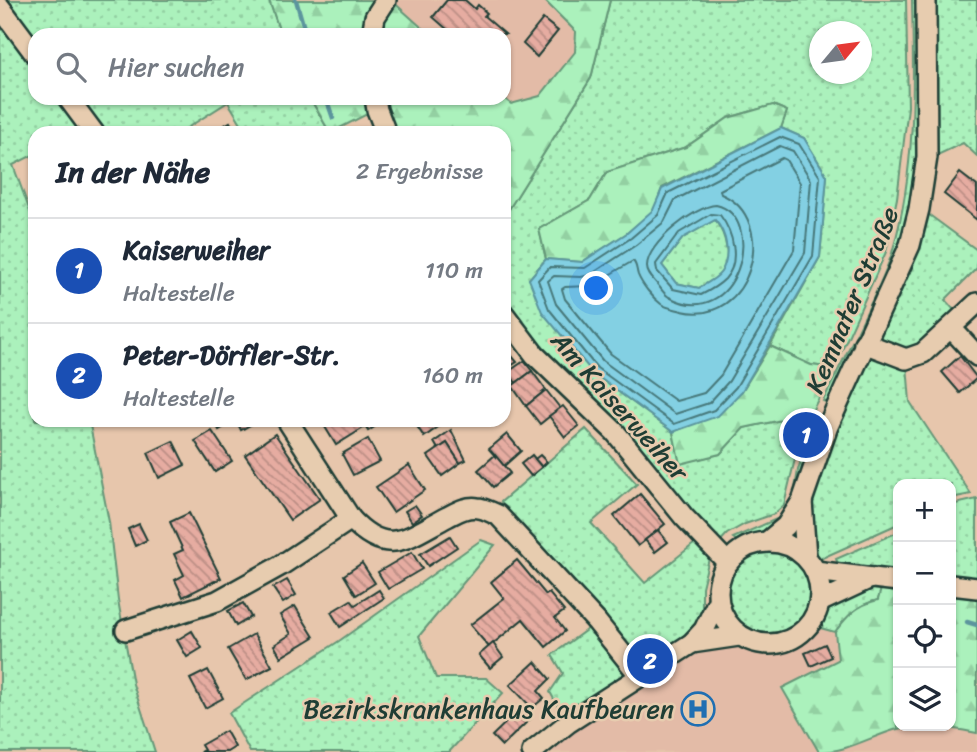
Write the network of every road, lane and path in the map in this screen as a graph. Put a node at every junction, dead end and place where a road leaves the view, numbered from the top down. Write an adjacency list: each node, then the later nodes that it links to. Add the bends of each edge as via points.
1 (386, 0): 4 (street)
2 (926, 0): 13 (street, Kemnater Straße, via 927,157 919,209 909,245)
3 (0, 7): 5 (street)
4 (373, 28)
5 (28, 45)
6 (73, 105): 8 (street)
7 (376, 105): 9 (street)
8 (89, 126)
9 (383, 126)
10 (977, 303): 12 (street)
11 (511, 323): 19 (street, Am Kaiserweiher, via 536,355 615,432)
12 (951, 328): 13 (street, via 923,353 906,359); 14 (street)
13 (864, 343): 16 (street, Kemnater Straße)
14 (977, 356)
15 (292, 427): 17 (street)
16 (802, 501): 18 (street, Kemnater Straße, via 786,526); 20 (street, Kemnater Straße)
17 (351, 519): 27 (street, via 281,566 217,601); 30 (street, via 383,542 404,540 463,509 479,507 498,515)
18 (768, 541): 19 (street, via 738,551); 20 (street, via 787,545)
19 (727, 562): 25 (street, via 717,587)
20 (810, 564): 21 (street); 26 (street, via 820,586)
21 (870, 578): 22 (street); 26 (street)
22 (893, 580)
23 (956, 586): 24 (street)
24 (977, 589)
25 (718, 601): 28 (street, via 726,622); 29 (street)
26 (820, 602): 28 (street, via 814,618 791,640 762,645)
27 (126, 630)
28 (739, 636): 29 (street)
29 (692, 643): 30 (street)
30 (640, 676): 31 (street)
31 (532, 752)

